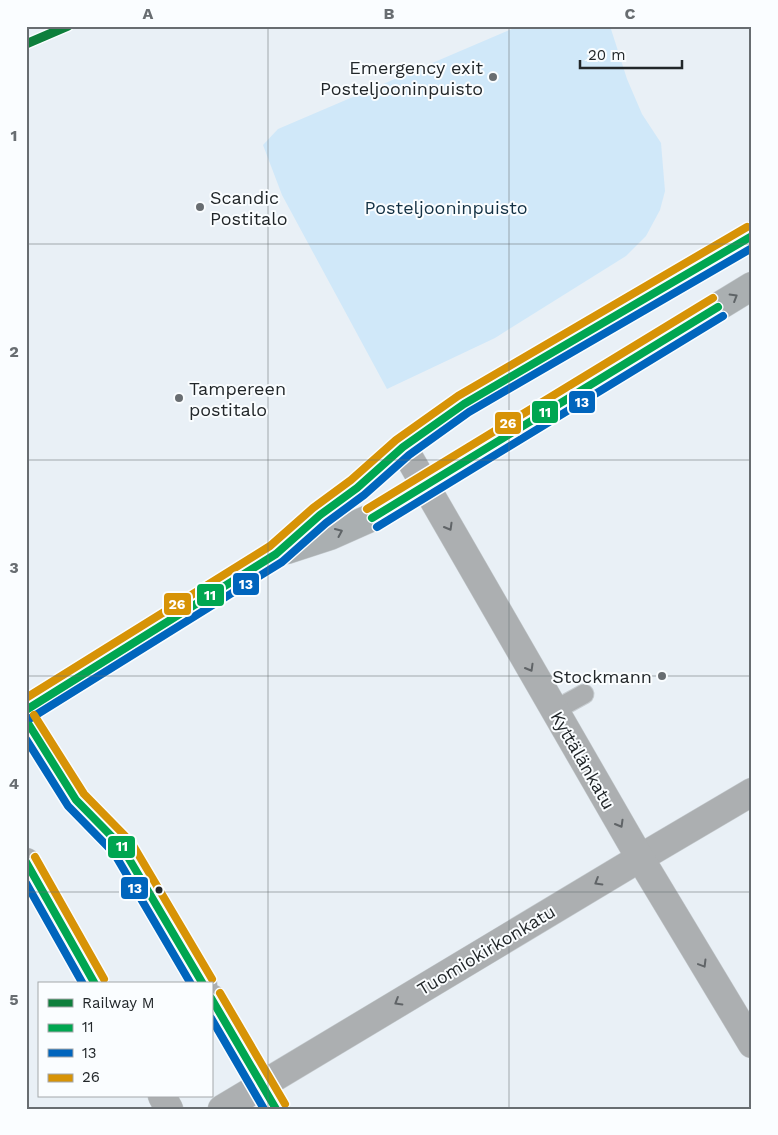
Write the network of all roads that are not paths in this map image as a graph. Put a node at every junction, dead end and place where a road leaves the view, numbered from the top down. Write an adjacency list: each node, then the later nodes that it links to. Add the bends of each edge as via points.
1 (752, 236): 3 (main road, via 464,404)
2 (752, 286): 4 (main road, one-way to 2)
3 (403, 447): 4 (street, Kyttälänkatu); 5 (main road)
4 (425, 485): 5 (main road, one-way to 4, via 330,536 375,516); 8 (street, Kyttälänkatu, one-way to 8)
5 (276, 554): 7 (main road)
6 (584, 694): 8 (lane)
7 (26, 710)
8 (555, 710): 11 (street, Kyttälänkatu, one-way to 11)
9 (26, 720): 14 (street, via 76,800 122,847)
10 (752, 792): 11 (street, Tuomiokirkonkatu)
11 (640, 858): 16 (street, Kyttälänkatu, one-way to 16); 17 (street, Tuomiokirkonkatu, one-way to 17)
12 (26, 862): 13 (street)
13 (94, 982)
14 (202, 982)
15 (212, 1000): 17 (street)
16 (752, 1044)
17 (262, 1084): 18 (street, Tuomiokirkonkatu); 19 (street)
18 (222, 1109)
19 (276, 1109)

